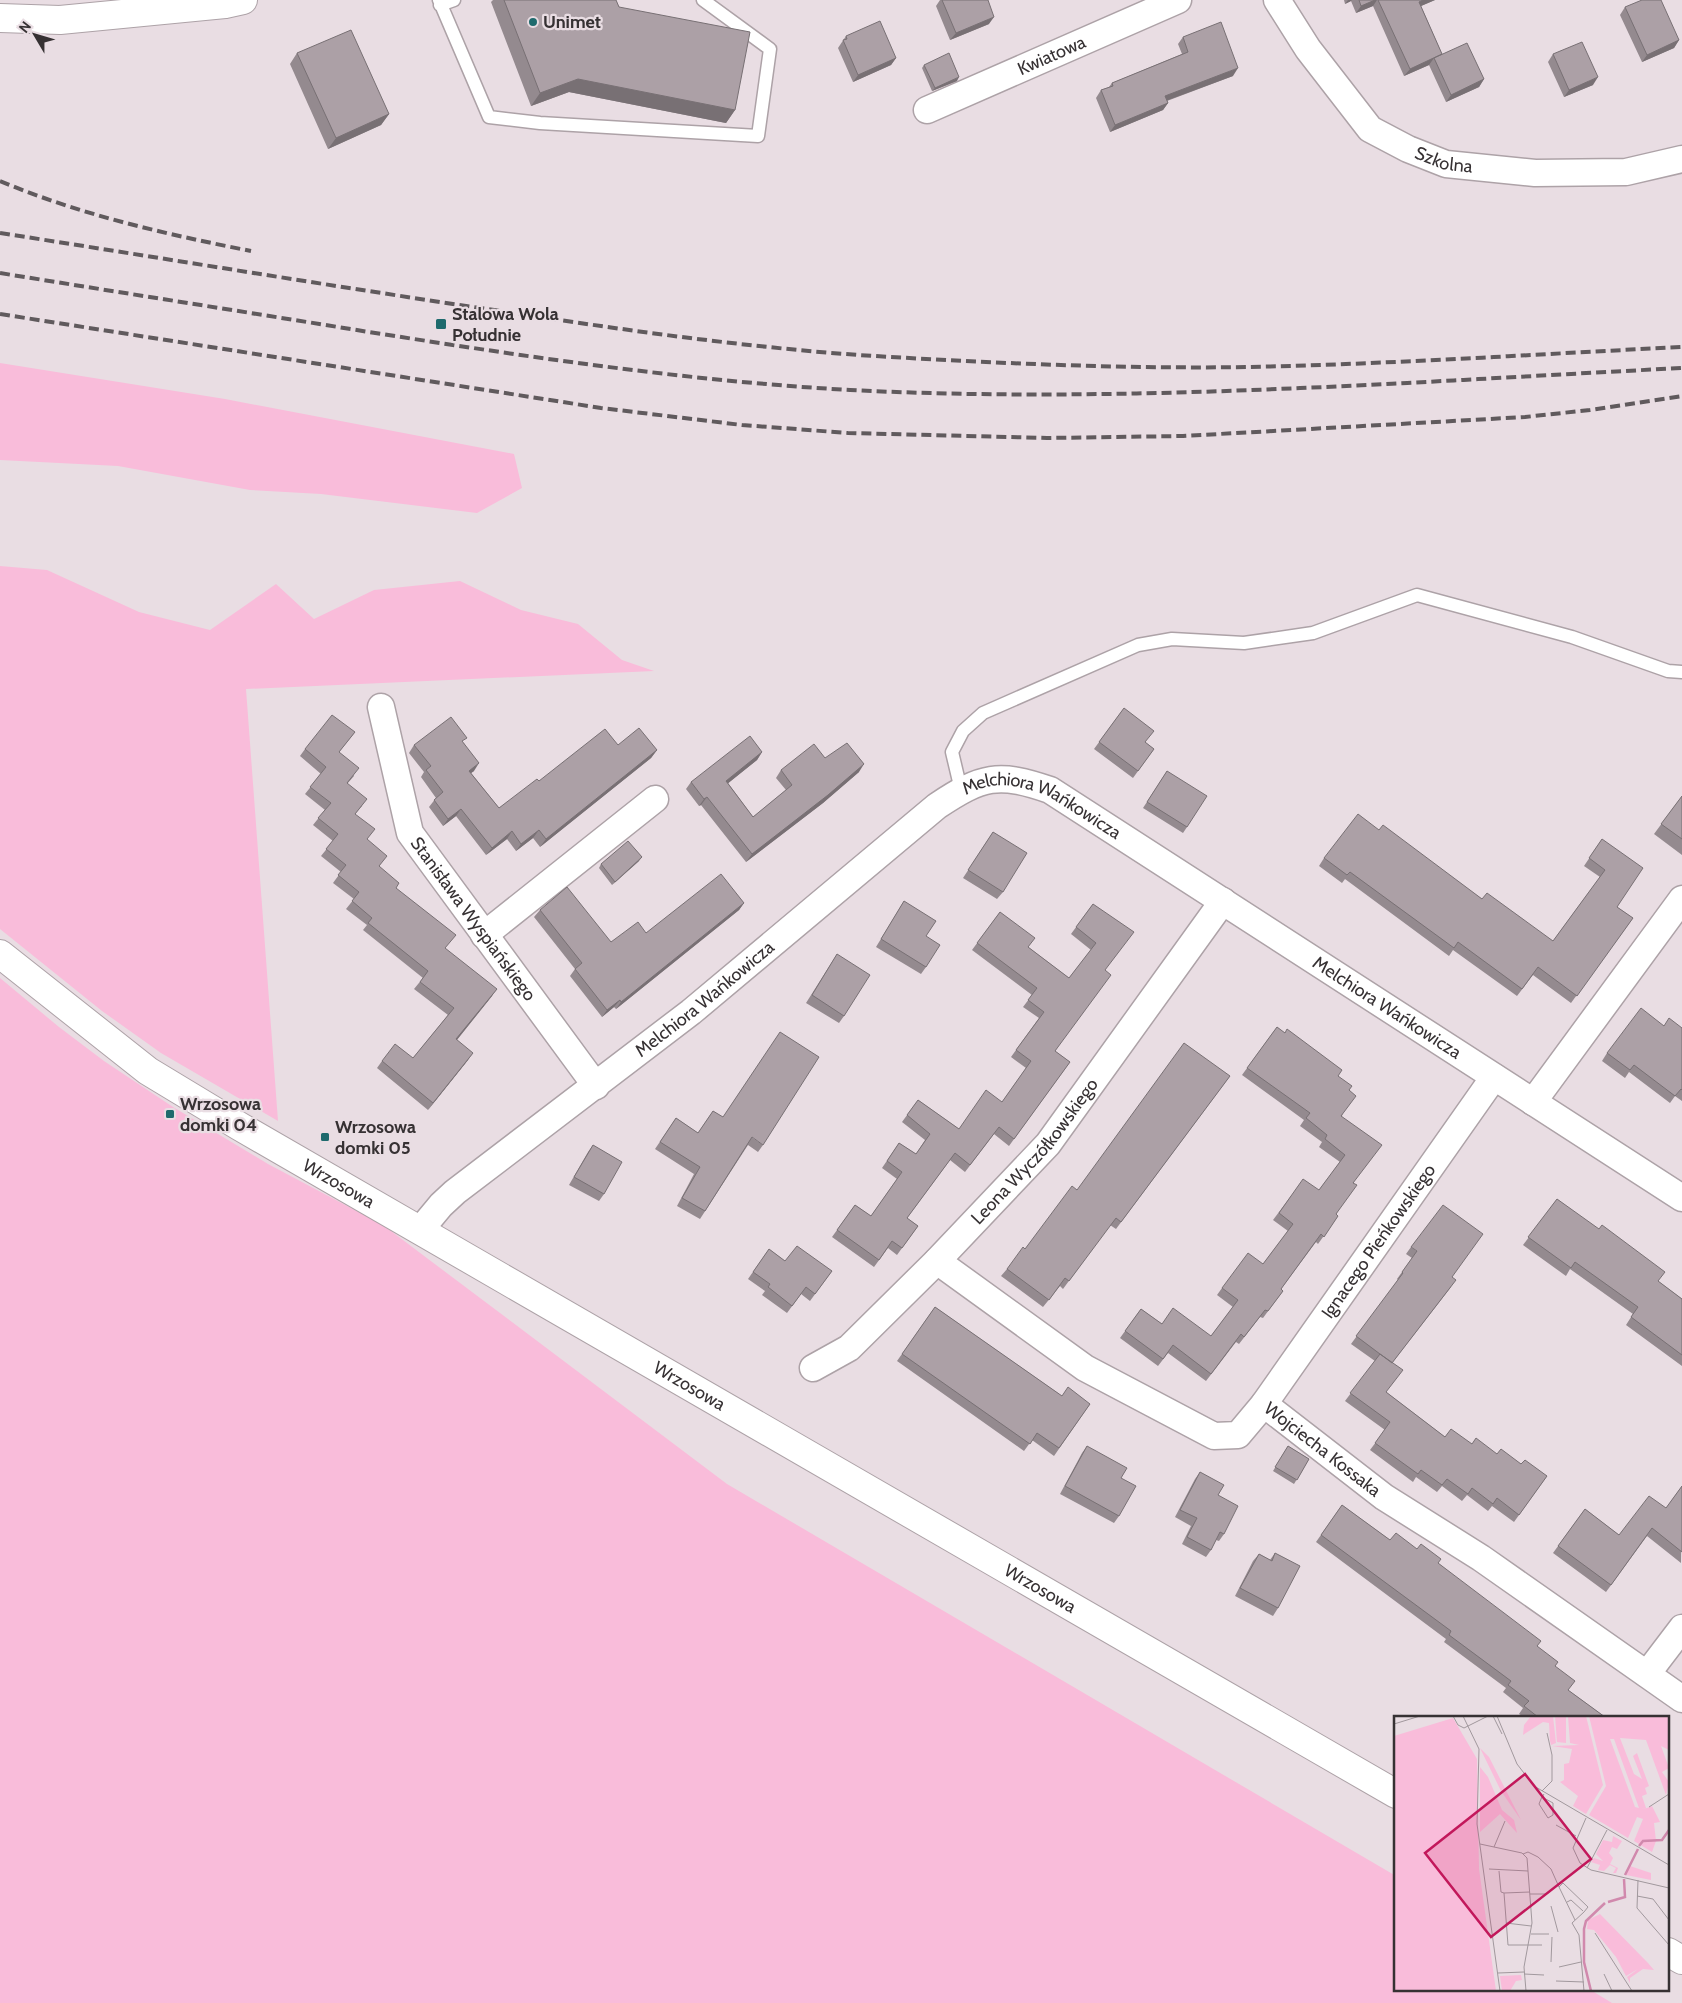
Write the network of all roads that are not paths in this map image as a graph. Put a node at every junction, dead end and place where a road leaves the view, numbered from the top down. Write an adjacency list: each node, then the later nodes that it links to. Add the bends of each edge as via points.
1 (243, 0): 7 (street, via 60,20)
2 (454, 0): 6 (lane)
3 (703, 0): 6 (lane, via 770,49 758,136 489,117)
4 (1178, 0): 8 (street, Kwiatowa)
5 (1277, 0): 9 (street, Szkolna, via 1308,49 1370,129 1446,164 1535,173 1626,172)
6 (439, 2)
7 (0, 18)
8 (927, 110)
9 (1682, 158)
10 (1682, 672): 12 (lane, via 1668,671 1572,638 1416,595 1313,633 1244,643 1172,639 1138,645 983,713 963,732 952,752)
11 (381, 707): 16 (street, Stanisława Wyspiańskiego, via 410,833)
12 (961, 790): 15 (street, Melchiora Wańkowicza, via 979,781 998,778 1023,780 1050,790); 19 (street, Melchiora Wańkowicza, via 937,806 692,1012)
13 (656, 799): 16 (street)
14 (1682, 898): 20 (street)
15 (1223, 902): 18 (street, Melchiora Wańkowicza); 23 (street, Leona Wyczółkowskiego, via 1048,1144)
16 (484, 935): 19 (street, Stanisława Wyspiańskiego)
17 (0, 954): 22 (street, Wrzosowa, via 148,1071)
18 (1494, 1078): 20 (street, Melchiora Wańkowicza); 25 (street, Ignacego Pieńkowskiego)
19 (596, 1086): 22 (street, Melchiora Wańkowicza, via 455,1192)
20 (1533, 1102): 21 (street, Melchiora Wańkowicza)
21 (1682, 1198)
22 (421, 1230): 29 (street, Wrzosowa)
23 (936, 1261): 24 (street, Leona Wyczółkowskiego, via 849,1348); 25 (street, Wojciecha Kossaka, via 1085,1368 1214,1436 1238,1435)
24 (813, 1368)
25 (1264, 1404): 27 (street, Wojciecha Kossaka, via 1384,1497 1481,1558)
26 (1682, 1628): 27 (street)
27 (1647, 1674): 28 (street, Wojciecha Kossaka)
28 (1682, 1699)
29 (1394, 1793)
30 (1670, 1953): 31 (street)
31 (1682, 1960)

